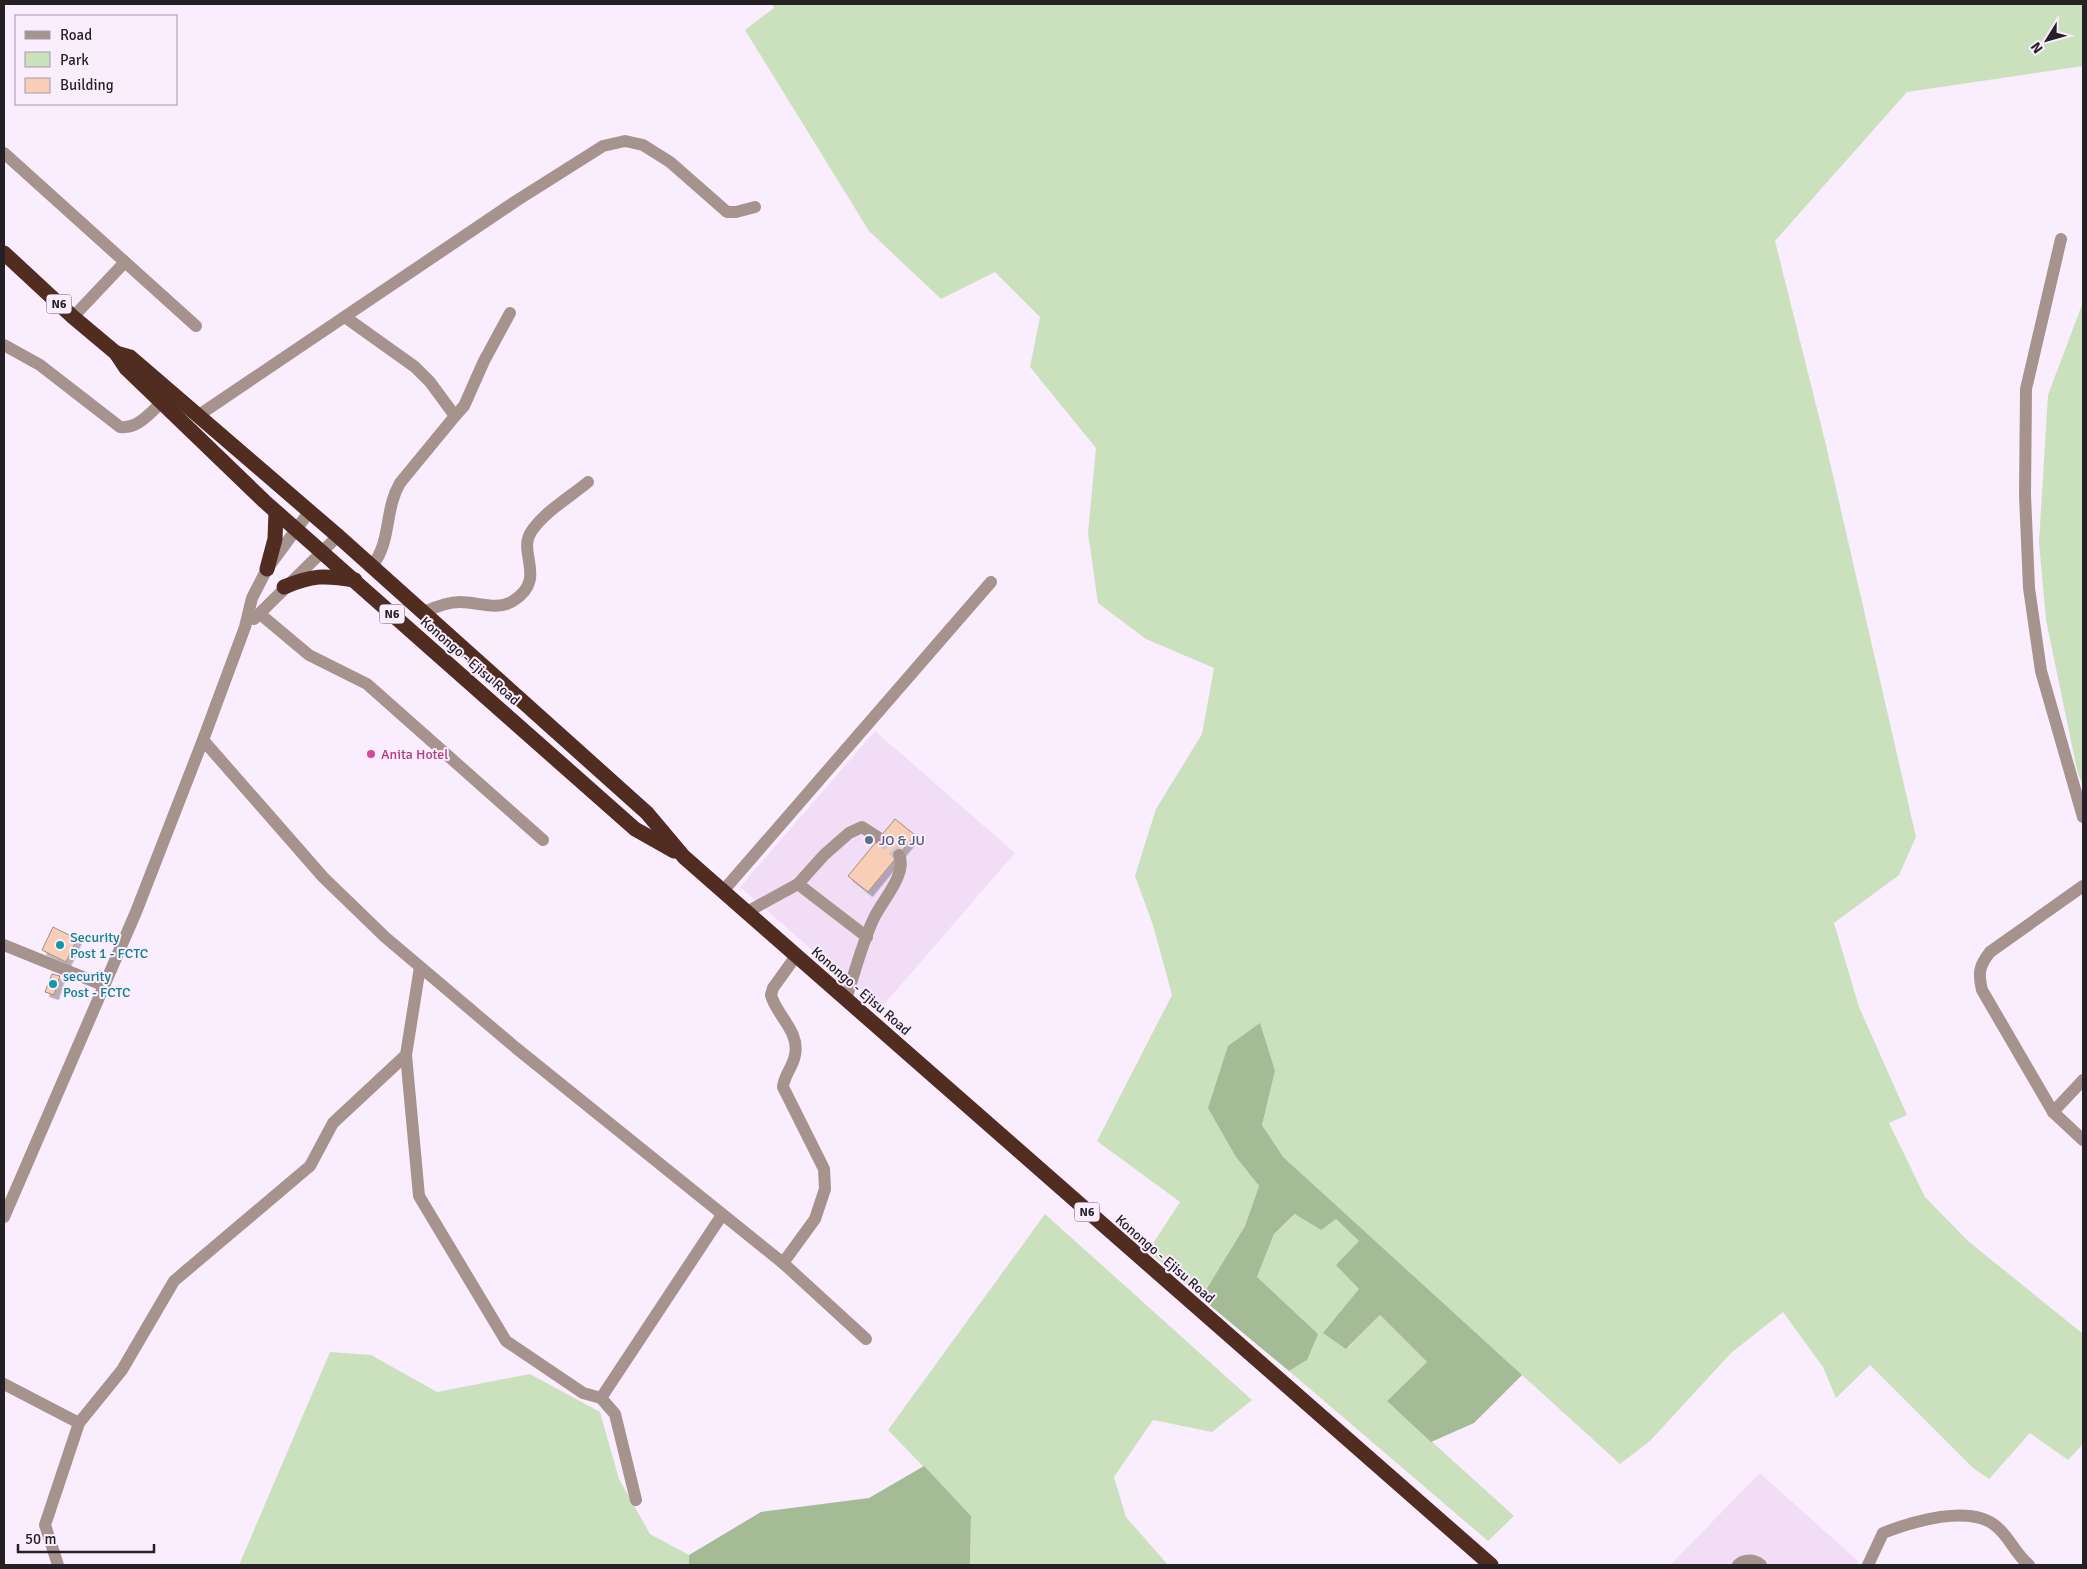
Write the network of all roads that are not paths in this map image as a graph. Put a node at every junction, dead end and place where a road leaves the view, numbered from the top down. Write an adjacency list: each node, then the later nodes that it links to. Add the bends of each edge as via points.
1 (4, 153): 5 (street)
2 (755, 207): 8 (street, via 727,212 670,162 643,146 624,141 603,146)
3 (2061, 239): 30 (street, via 2026,389 2025,495 2029,588 2041,672)
4 (4, 253): 7 (highway, Konongo - Ejisu Road / N6)
5 (125, 262): 7 (street); 9 (street)
6 (510, 313): 14 (street, via 464,406)
7 (73, 317): 11 (highway, Konongo - Ejisu Road / N6)
8 (345, 318): 13 (street); 14 (street, via 415,367)
9 (196, 326)
10 (4, 345): 12 (street, via 40,365 120,427 138,424)
11 (116, 353): 12 (highway, Konongo - Ejisu Road / N6, via 126,368); 13 (highway, Konongo - Ejisu Road / N6, via 130,357)
12 (162, 402): 16 (highway, Konongo - Ejisu Road / N6)
13 (199, 415): 17 (highway, Konongo - Ejisu Road / N6)
14 (455, 416): 21 (street, via 393,495 384,546)
15 (588, 482): 26 (street, via 531,532 527,545 532,570 522,594 497,606 458,602)
16 (276, 512): 18 (highway, Konongo - Ejisu Road / N6); 22 (highway, via 275,539)
17 (310, 512): 18 (street); 19 (highway, Konongo - Ejisu Road / N6)
18 (296, 528): 20 (highway, Konongo - Ejisu Road / N6); 22 (street)
19 (338, 536): 20 (street); 21 (highway, Konongo - Ejisu Road / N6)
20 (322, 551): 23 (highway, Konongo - Ejisu Road / N6); 25 (street)
21 (372, 566): 26 (highway, Konongo - Ejisu Road / N6)
22 (267, 569): 28 (street, via 252,598)
23 (355, 580): 25 (highway, via 322,575); 34 (highway, Konongo - Ejisu Road / N6, via 635,829)
24 (991, 582): 37 (street)
25 (284, 587): 27 (street)
26 (424, 612): 34 (highway, Konongo - Ejisu Road / N6, via 647,813)
27 (260, 614): 28 (street); 32 (street, via 310,655 367,684)
28 (245, 627): 29 (street)
29 (203, 740): 42 (street, via 323,877); 43 (street)
30 (2083, 817)
31 (879, 838): 35 (street, via 862,827 849,833)
32 (543, 840)
33 (898, 855): 39 (street, via 901,860 899,874)
34 (684, 857): 37 (highway, Konongo - Ejisu Road / N6)
35 (798, 884): 38 (street); 39 (street)
36 (2083, 886): 47 (street, via 1990,952 1978,971 1982,990)
37 (723, 891): 38 (highway, Konongo - Ejisu Road / N6)
38 (747, 912): 41 (highway, Konongo - Ejisu Road / N6)
39 (867, 937): 44 (street)
40 (4, 944): 43 (street)
41 (796, 956): 44 (highway, Konongo - Ejisu Road / N6); 51 (street, via 771,995 796,1045 783,1088 824,1169 825,1189 814,1219)
42 (420, 967): 45 (street); 49 (street)
43 (104, 986): 50 (street)
44 (846, 999): 58 (highway, Konongo - Ejisu Road / N6)
45 (406, 1055): 54 (street, via 419,1196 506,1341 583,1393); 55 (street, via 334,1123 310,1166 174,1281 122,1370)
46 (2083, 1080): 47 (street)
47 (2054, 1112): 48 (street)
48 (2083, 1140)
49 (722, 1215): 51 (street); 54 (street)
50 (4, 1217)
51 (783, 1263): 52 (street)
52 (866, 1339)
53 (4, 1384): 55 (street)
54 (601, 1398): 56 (street, via 615,1414)
55 (78, 1423): 57 (street, via 45,1525)
56 (636, 1500)
57 (58, 1565)
58 (1491, 1565)
59 (1738, 1565): 60 (street, via 1750,1560)
60 (1761, 1565)
61 (1868, 1565): 62 (street, via 1883,1533 1930,1517 1971,1516 1996,1526)
62 (2029, 1565)

